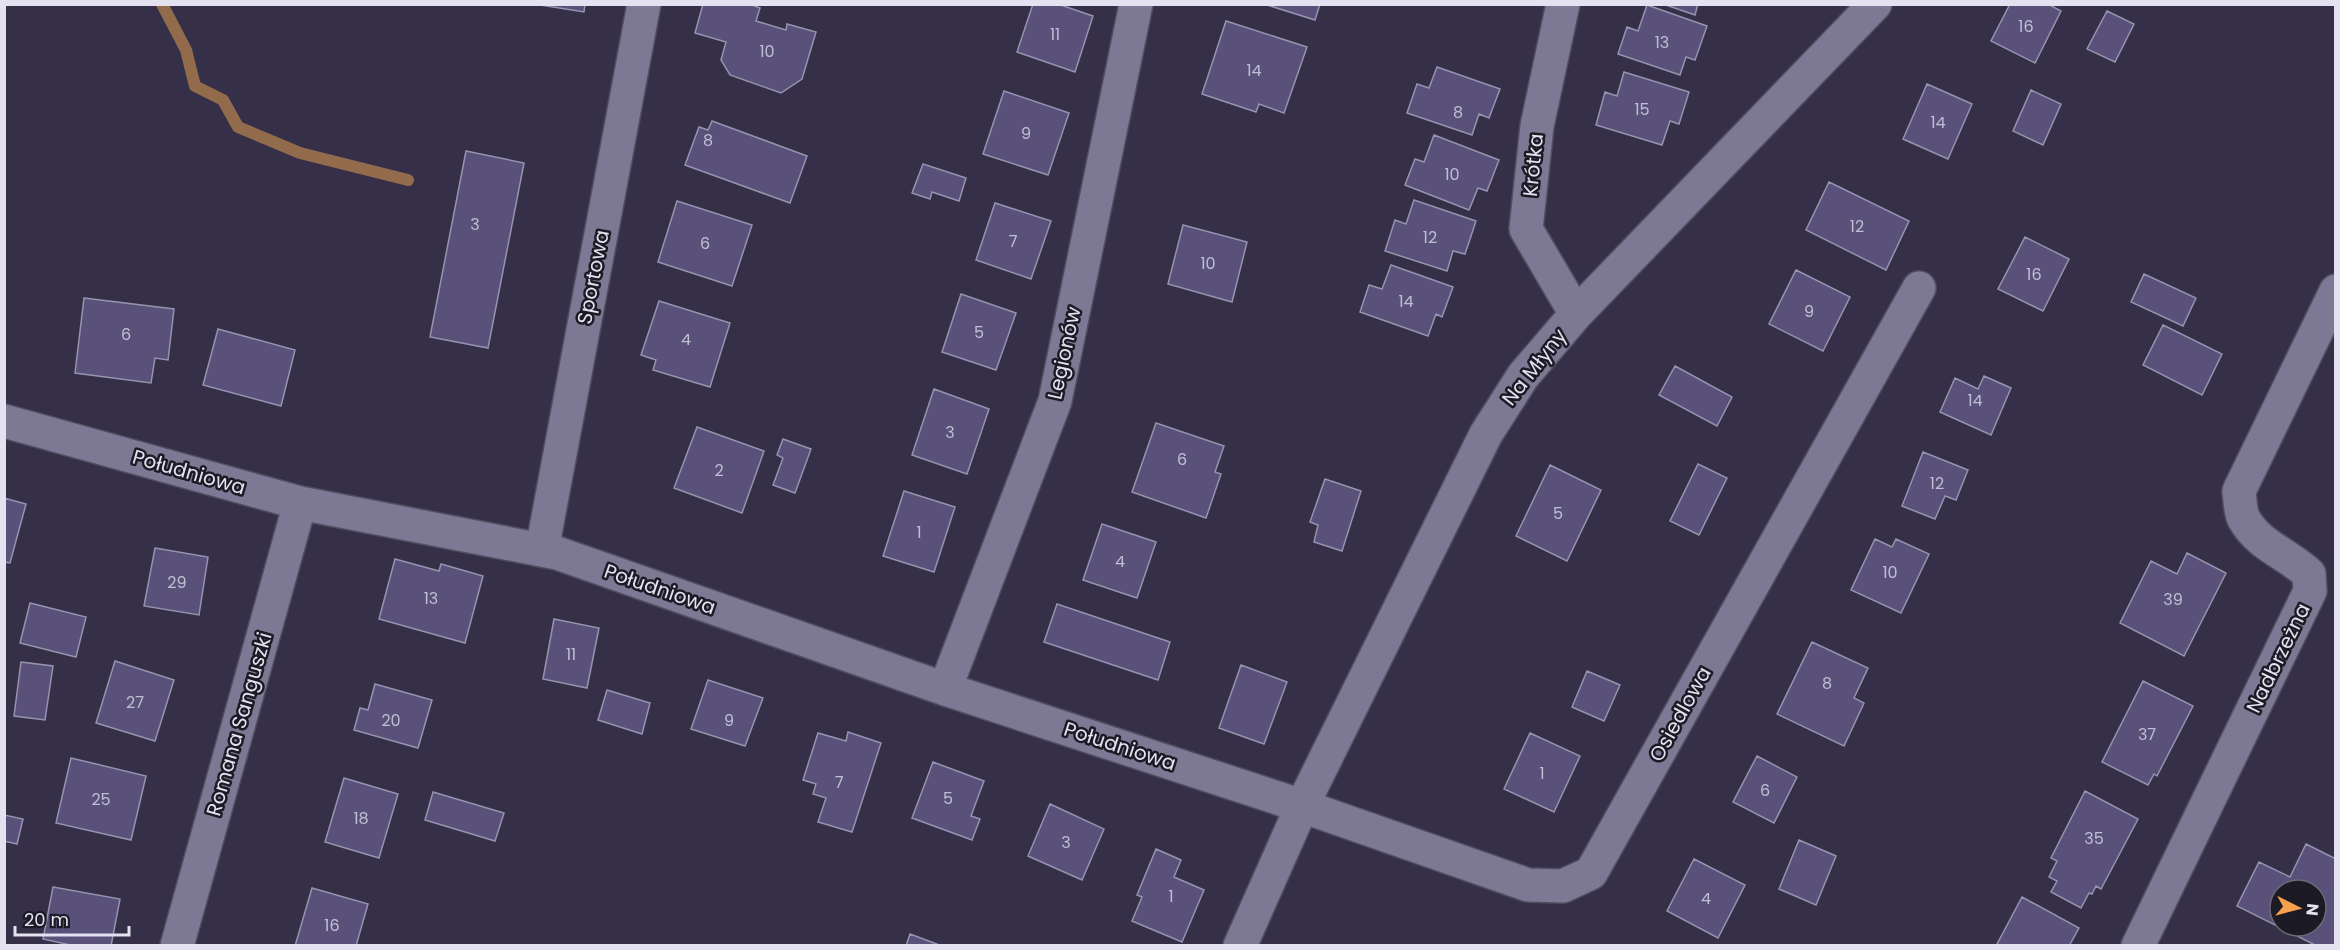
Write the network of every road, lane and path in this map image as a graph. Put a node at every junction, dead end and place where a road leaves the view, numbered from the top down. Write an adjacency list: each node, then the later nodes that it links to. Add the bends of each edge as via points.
1 (644, 4): 10 (street, Sportowa)
2 (1136, 4): 11 (street, Legionów, via 1055,401)
3 (1563, 4): 7 (street, Krótka, via 1536,126 1526,229)
4 (1875, 4): 7 (street, Na Młyny)
5 (1918, 288): 12 (street, Osiedlowa, via 1591,873 1563,886 1528,885)
6 (2336, 291): 15 (street, Nadbrzeżna, via 2239,491 2243,518 2263,543 2309,574 2310,591)
7 (1576, 314): 12 (street, Na Młyny, via 1523,376 1486,434)
8 (4, 421): 9 (street, Południowa)
9 (300, 503): 10 (street, Południowa); 13 (street, Romana Sanguszki)
10 (542, 550): 11 (street, Południowa)
11 (945, 689): 12 (street, Południowa)
12 (1302, 806): 14 (street, Na Młyny)
13 (177, 945)
14 (1240, 945)
15 (2138, 945)

